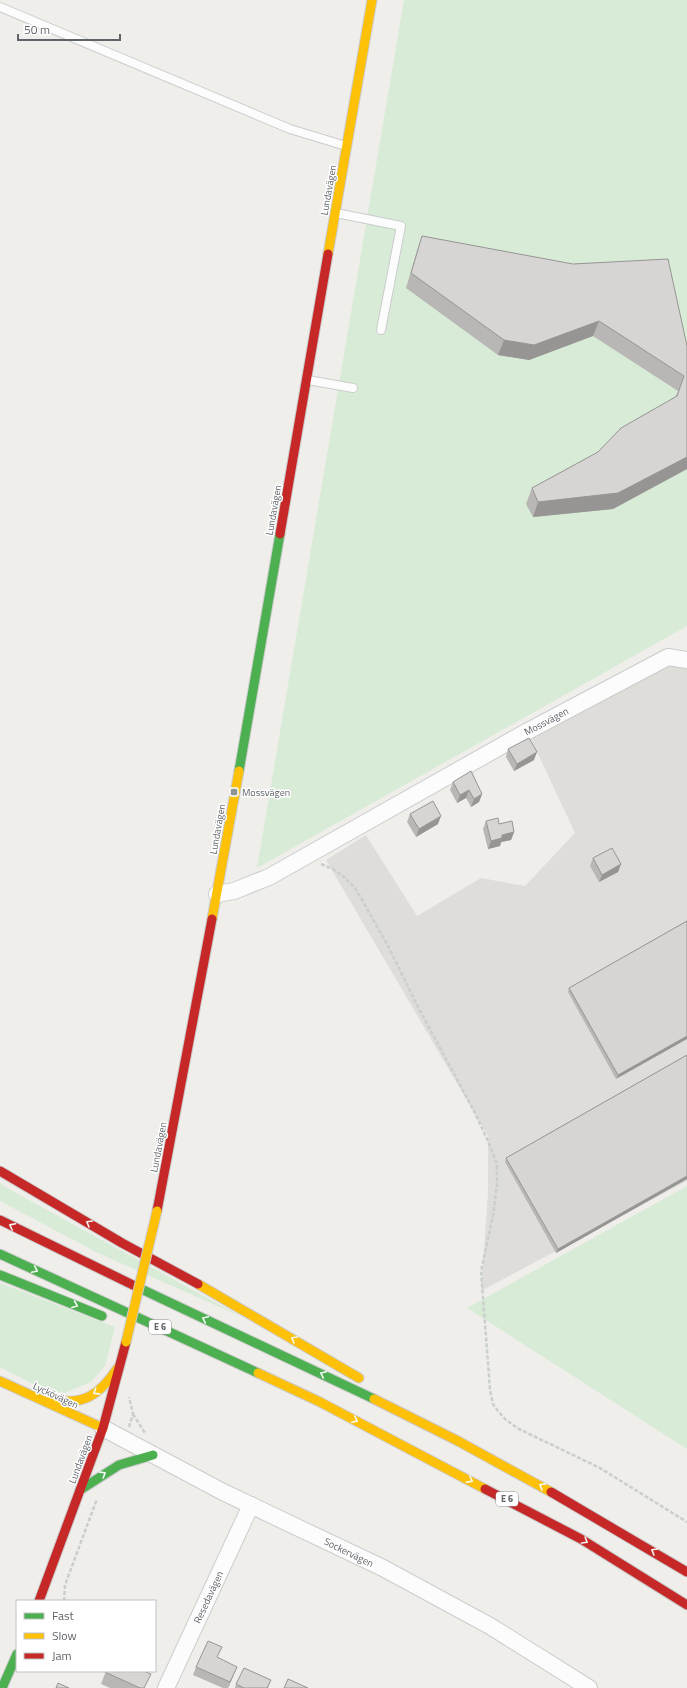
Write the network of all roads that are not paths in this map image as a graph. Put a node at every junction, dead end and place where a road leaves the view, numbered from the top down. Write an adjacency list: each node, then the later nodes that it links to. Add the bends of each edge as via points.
1 (372, 0): 3 (main road, Lundavägen)
2 (0, 7): 3 (lane, via 290,129)
3 (347, 147): 4 (main road, Lundavägen)
4 (335, 213): 5 (lane, via 401,226); 6 (main road, Lundavägen)
5 (381, 330)
6 (307, 380): 7 (lane); 9 (main road, Lundavägen)
7 (353, 388)
8 (687, 660): 9 (street, Mossvägen, via 668,657 528,731 269,877 234,891)
9 (217, 894): 16 (main road, Lundavägen, bridge, via 157,1211)
10 (0, 1171): 18 (main road, one-way to 10)
11 (0, 1220): 23 (main road, E 6, one-way to 11)
12 (0, 1254): 21 (main road, E 6, one-way to 21)
13 (0, 1275): 14 (main road, one-way to 14)
14 (142, 1331)
15 (164, 1340): 21 (main road)
16 (121, 1363): 19 (main road, one-way to 19, via 102,1388 72,1403); 22 (main road, Lundavägen)
17 (0, 1381): 19 (main road, Lyckövägen)
18 (368, 1383)
19 (25, 1393): 22 (main road, Lyckövägen)
20 (394, 1399): 23 (main road)
21 (320, 1402): 29 (main road, E 6, one-way to 29, via 581,1539)
22 (103, 1428): 24 (street, Sockervägen); 25 (main road, Lundavägen)
23 (458, 1441): 27 (main road, E 6, one-way to 23, via 581,1508)
24 (153, 1455): 25 (main road, one-way to 24, via 119,1465); 26 (street, Sockervägen)
25 (80, 1490): 28 (main road, Lundavägen)
26 (251, 1505): 32 (street, Resedavägen); 33 (street, Sockervägen, via 396,1575 490,1626)
27 (687, 1572)
28 (40, 1600)
29 (687, 1605)
30 (16, 1656): 31 (main road)
31 (2, 1687)
32 (167, 1688)
33 (589, 1688)

